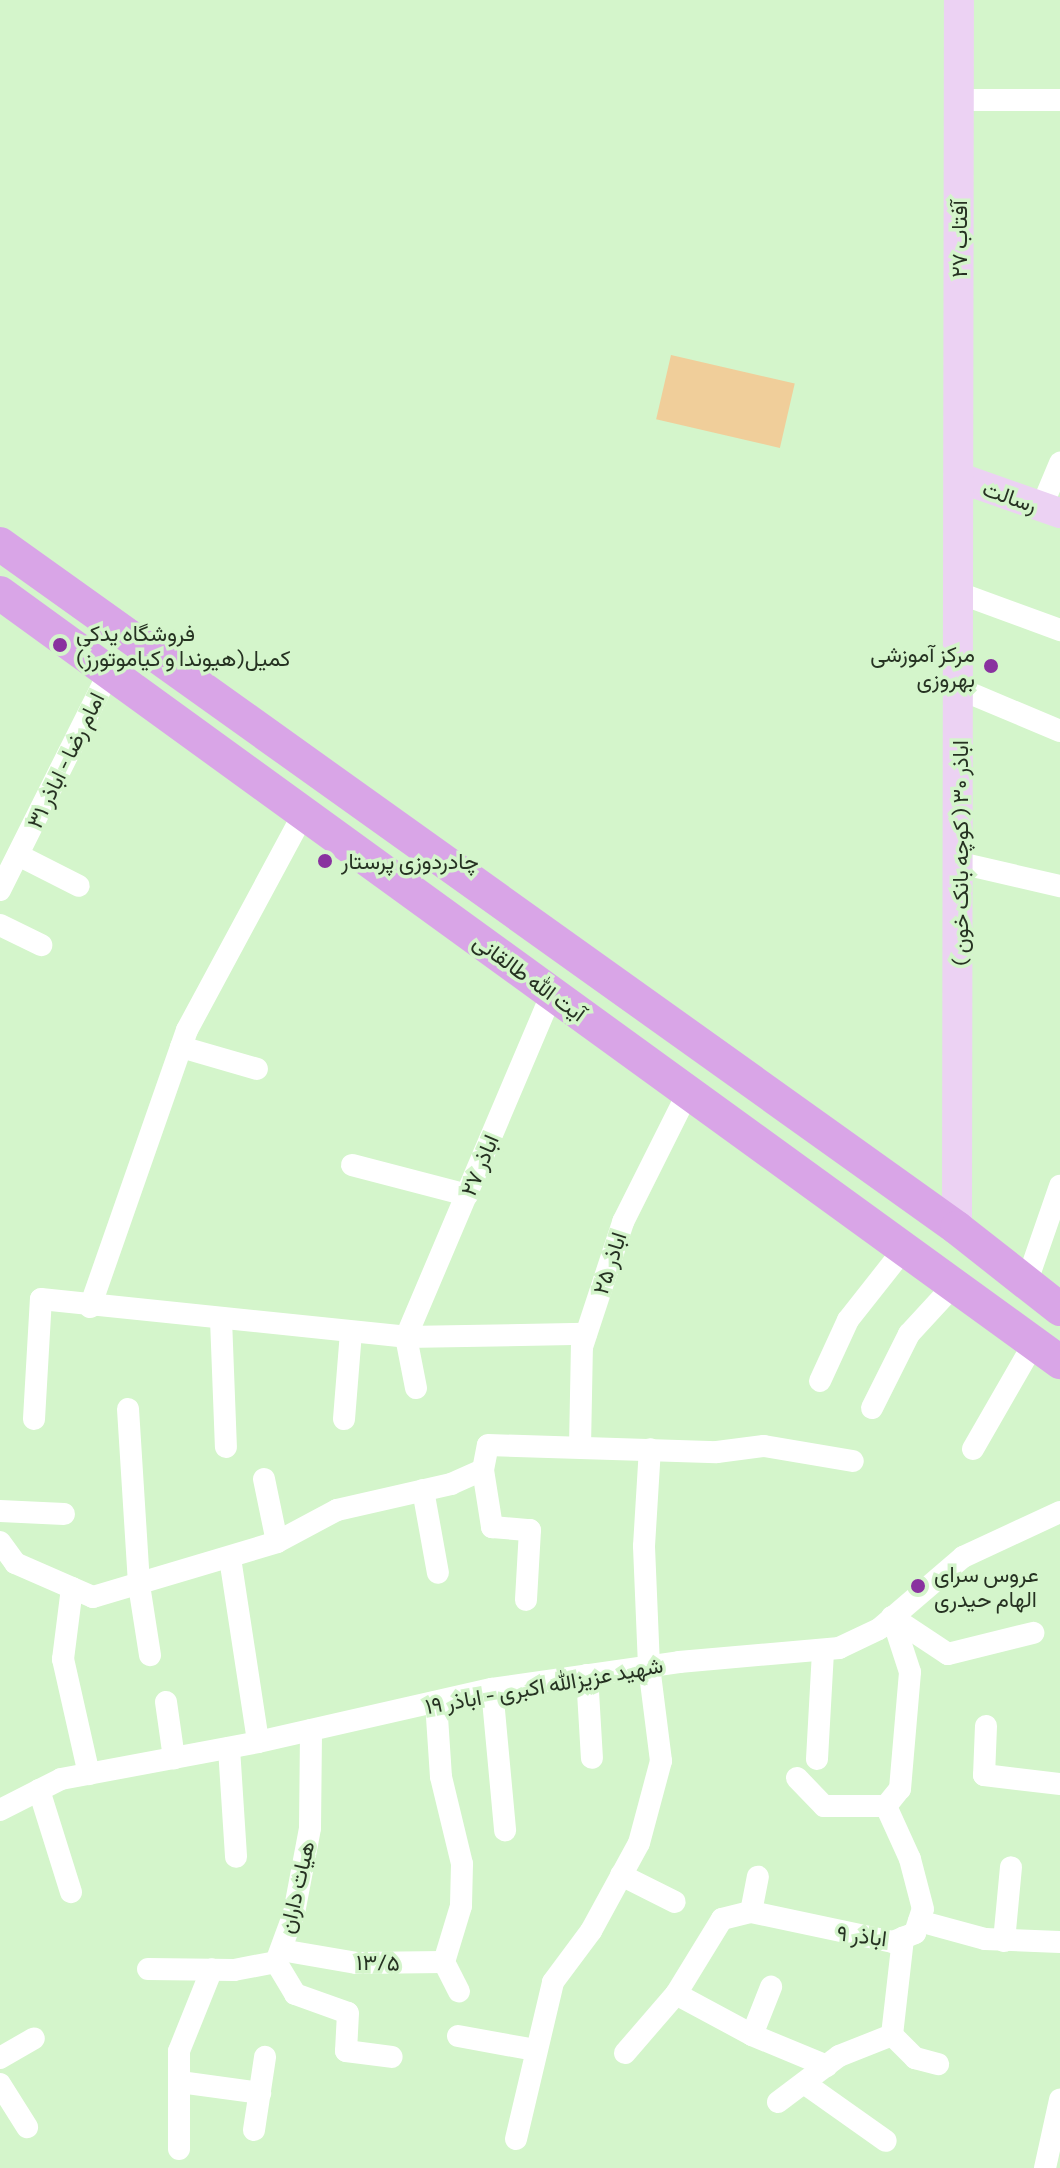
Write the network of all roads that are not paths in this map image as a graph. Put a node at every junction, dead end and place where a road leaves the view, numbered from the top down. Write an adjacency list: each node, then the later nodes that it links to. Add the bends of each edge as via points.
1 (959, 0): 2 (main road, آفتاب ۲۷)
2 (959, 100): 3 (street); 5 (main road, آفتاب ۲۷)
3 (1060, 100)
4 (1060, 463): 6 (street)
5 (960, 478): 6 (main road, رسالت); 9 (main road, اباذر ۳۰ ( کوچه بانک خون ))
6 (1051, 510)
7 (0, 544): 29 (main road, آیت الله طالقانی)
8 (0, 593): 11 (main road, آیت الله طالقانی)
9 (959, 593): 10 (street); 12 (main road, اباذر ۳۰ ( کوچه بانک خون ))
10 (1060, 630)
11 (109, 672): 14 (main road, آیت الله طالقانی); 15 (street, امام رضا - اباذر ۳۱)
12 (960, 689): 13 (street); 16 (main road, اباذر ۳۰ ( کوچه بانک خون ))
13 (1060, 731)
14 (304, 813): 22 (main road, آیت الله طالقانی); 23 (street)
15 (18, 855): 17 (street); 19 (street, امام رضا - اباذر ۳۱)
16 (960, 863): 18 (street); 29 (main road, اباذر ۳۰ ( کوچه بانک خون ))
17 (79, 886)
18 (1060, 886)
19 (0, 890)
20 (0, 925): 21 (street)
21 (41, 945)
22 (552, 993): 25 (main road, آیت الله طالقانی); 28 (street, اباذر ۲۷)
23 (181, 1047): 24 (street); 33 (street)
24 (257, 1069)
25 (688, 1092): 30 (main road, آیت الله طالقانی); 37 (street, اباذر ۲۵, via 623,1222)
26 (352, 1165): 28 (street)
27 (1060, 1186): 31 (street)
28 (467, 1195): 38 (street, اباذر ۲۷)
29 (957, 1228): 31 (main road, آیت الله طالقانی)
30 (904, 1249): 32 (main road, آیت الله طالقانی); 40 (street, via 848,1320)
31 (1026, 1284): 34 (main road, آیت الله طالقانی)
32 (954, 1285): 39 (main road, آیت الله طالقانی); 42 (street, via 909,1334)
33 (90, 1307): 35 (street); 44 (street, via 41,1299)
34 (1060, 1309)
35 (221, 1319): 36 (street); 46 (street)
36 (351, 1332): 38 (street); 45 (street)
37 (586, 1334): 38 (street); 47 (street, اباذر ۲۵)
38 (406, 1337): 41 (street)
39 (1051, 1347): 49 (street)
40 (820, 1381)
41 (416, 1388)
42 (872, 1408)
43 (128, 1409): 61 (street)
44 (34, 1419)
45 (344, 1419)
46 (226, 1447)
47 (580, 1447): 48 (street); 51 (street, via 488,1445)
48 (650, 1449): 50 (street, via 717,1452 764,1446); 68 (street, via 644,1546)
49 (973, 1449)
50 (853, 1461)
51 (483, 1470): 53 (street); 63 (street, via 492,1527 530,1530)
52 (264, 1479): 58 (street)
53 (423, 1490): 58 (street, via 337,1510); 60 (street)
54 (0, 1511): 56 (street)
55 (1060, 1512): 64 (street, شهید عزیزالله اکبری - اباذر ۱۹, via 963,1557)
56 (64, 1514)
57 (0, 1542): 62 (street, via 15,1563)
58 (277, 1542): 59 (street)
59 (230, 1558): 61 (street); 75 (street)
60 (438, 1573)
61 (139, 1585): 62 (street, via 93,1597); 67 (street)
62 (72, 1588): 80 (street, via 63,1659)
63 (526, 1600)
64 (892, 1617): 65 (street, via 948,1654); 66 (street, شهید عزیزالله اکبری - اباذر ۱۹, via 839,1648); 84 (street, via 910,1672 900,1789)
65 (1033, 1633)
66 (823, 1650): 68 (street, شهید عزیزالله اکبری - اباذر ۱۹); 79 (street)
67 (150, 1655)
68 (649, 1666): 69 (street, شهید عزیزالله اکبری - اباذر ۱۹); 89 (street, via 661,1761 639,1843)
69 (587, 1675): 70 (street, شهید عزیزالله اکبری - اباذر ۱۹); 78 (street)
70 (492, 1689): 72 (street, شهید عزیزالله اکبری - اباذر ۱۹); 86 (street)
71 (166, 1702): 77 (street)
72 (436, 1702): 74 (street, شهید عزیزالله اکبری - اباذر ۱۹); 99 (street, via 441,1777 462,1864 461,1906)
73 (986, 1726): 82 (street, via 984,1775)
74 (311, 1730): 75 (street, شهید عزیزالله اکبری - اباذر ۱۹); 98 (street, هیات داران, via 310,1828)
75 (258, 1742): 76 (street, شهید عزیزالله اکبری - اباذر ۱۹)
76 (229, 1748): 77 (street, شهید عزیزالله اکبری - اباذر ۱۹); 87 (street)
77 (174, 1758): 80 (street, شهید عزیزالله اکبری - اباذر ۱۹)
78 (592, 1758)
79 (817, 1759)
80 (89, 1774): 83 (street, شهید عزیزالله اکبری - اباذر ۱۹)
81 (797, 1778): 84 (street, via 824,1806)
82 (1060, 1784)
83 (39, 1790): 85 (street, شهید عزیزالله اکبری - اباذر ۱۹); 91 (street)
84 (886, 1806): 94 (street, via 910,1859 923,1909)
85 (0, 1810)
86 (505, 1830)
87 (236, 1857)
88 (1011, 1867): 96 (street)
89 (621, 1875): 92 (street); 109 (street, via 591,1931 553,1982)
90 (758, 1877): 93 (street)
91 (71, 1892)
92 (675, 1902)
93 (751, 1912): 95 (street, اباذر ۹, via 893,1942); 104 (street, via 722,1919)
94 (919, 1921): 95 (street, اباذر ۹, via 915,1933); 96 (street, اباذر ۹)
95 (903, 1938): 106 (street)
96 (1004, 1941): 97 (street, اباذر ۹)
97 (1060, 1942)
98 (279, 1956): 99 (street, ۱۳/۵, via 356,1963); 101 (street, هیات داران); 112 (street, via 295,1994 348,2013 346,2051)
99 (444, 1962): 103 (street)
100 (148, 1969): 101 (street, هیات داران)
101 (212, 1969): 116 (street, via 179,2051)
102 (771, 1987): 105 (street)
103 (459, 1991)
104 (676, 1994): 105 (street); 110 (street)
105 (752, 2035): 115 (street)
106 (892, 2035): 114 (street, via 915,2058); 115 (street)
107 (458, 2036): 109 (street)
108 (34, 2038): 113 (street)
109 (535, 2050): 124 (street)
110 (625, 2053)
111 (265, 2057): 119 (street)
112 (392, 2057)
113 (0, 2058)
114 (938, 2064)
115 (827, 2066): 117 (street)
116 (180, 2082): 119 (street); 126 (street)
117 (804, 2083): 121 (street); 125 (street)
118 (0, 2084): 122 (street)
119 (260, 2093): 123 (street)
120 (1060, 2100): 127 (street)
121 (778, 2102)
122 (27, 2127)
123 (254, 2130)
124 (516, 2139)
125 (886, 2141)
126 (179, 2149)
127 (1045, 2168)

